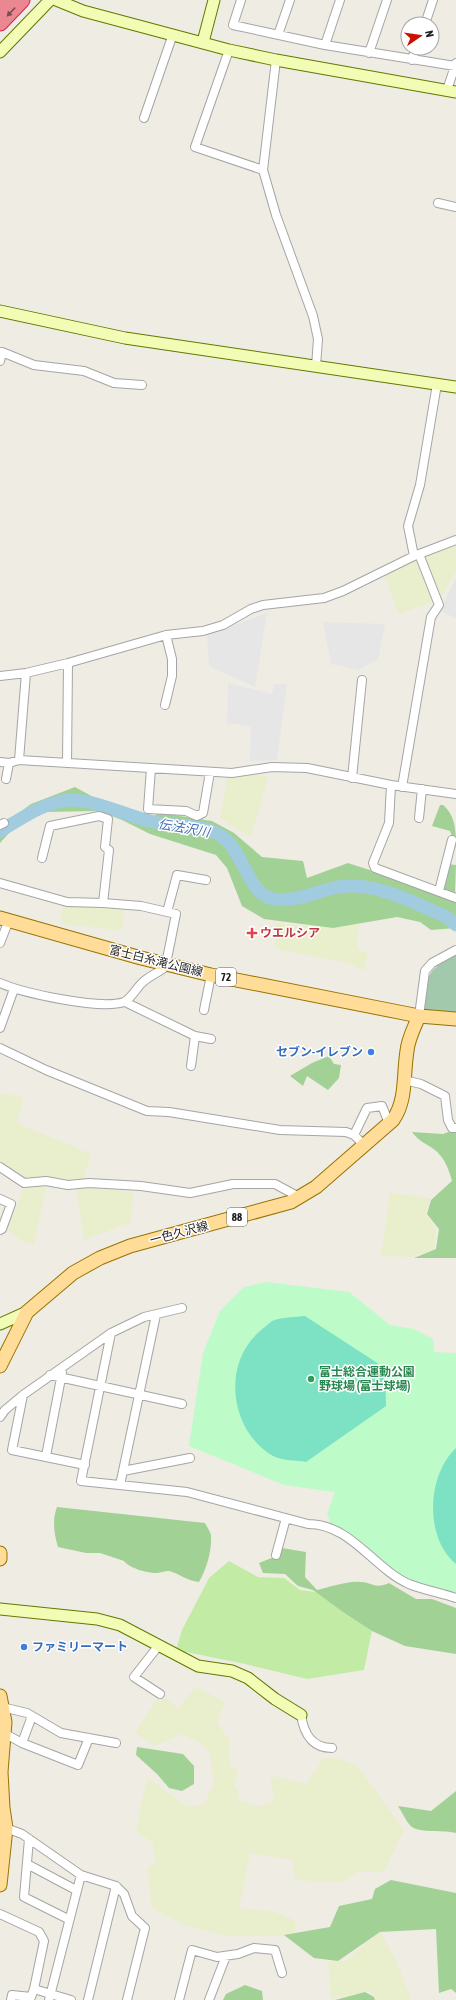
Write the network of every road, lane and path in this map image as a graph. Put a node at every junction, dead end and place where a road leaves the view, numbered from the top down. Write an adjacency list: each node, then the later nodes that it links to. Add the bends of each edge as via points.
1 (6, 0): 11 (highway)
2 (22, 0): 13 (highway, one-way to 13)
3 (50, 0): 19 (street)
4 (56, 0): 14 (street, via 83,11)
5 (214, 0): 16 (street)
6 (241, 0): 15 (street, via 233,25)
7 (290, 0): 15 (street)
8 (340, 0): 17 (street)
9 (387, 0): 20 (street)
10 (433, 0): 12 (street)
11 (0, 7)
12 (427, 16)
13 (0, 23)
14 (173, 34): 16 (street); 26 (street)
15 (278, 34): 17 (street)
16 (203, 42): 18 (street)
17 (325, 45): 20 (street)
18 (229, 50): 22 (street); 27 (street, via 195,146)
19 (0, 52)
20 (369, 53): 23 (street)
21 (413, 56): 23 (street)
22 (276, 60): 25 (street); 27 (street)
23 (412, 60): 24 (street)
24 (455, 64): 25 (street)
25 (452, 91)
26 (144, 118)
27 (263, 170): 33 (street, via 276,215 313,316 318,339)
28 (438, 203): 29 (street)
29 (456, 207)
30 (0, 311): 33 (street, via 126,338)
31 (1, 352): 32 (street); 35 (street, via 34,365 84,371 114,383)
32 (0, 361)
33 (316, 366): 34 (street)
34 (437, 384): 36 (street); 38 (street, via 420,485 408,526)
35 (142, 385)
36 (456, 387)
37 (456, 540): 38 (street)
38 (417, 555): 39 (street, via 324,598 263,605 223,625 203,631); 54 (street, via 439,605 431,617)
39 (166, 635): 40 (street); 44 (street, via 172,670)
40 (68, 663): 41 (street); 48 (street)
41 (26, 673): 42 (street); 45 (street)
42 (0, 676)
43 (362, 680): 51 (street)
44 (165, 705)
45 (19, 760): 47 (street); 48 (street)
46 (0, 762): 47 (street)
47 (9, 763): 52 (street)
48 (67, 763): 49 (street)
49 (151, 768): 50 (street); 50 (street, via 148,809 186,811 197,816 203,813)
50 (210, 772): 51 (street, via 232,773 272,767 307,768)
51 (352, 778): 53 (street)
52 (6, 779)
53 (391, 785): 54 (street); 62 (street, via 389,823 373,864 375,868)
54 (402, 787): 55 (street)
55 (422, 790): 56 (street); 57 (street)
56 (456, 794)
57 (419, 818)
58 (452, 840): 62 (street)
59 (42, 858): 64 (street, via 50,826 99,816 108,819 105,847 109,850)
60 (206, 880): 65 (street, via 178,875)
61 (0, 883): 64 (street, via 67,902)
62 (439, 892): 63 (street)
63 (456, 898)
64 (103, 902): 65 (street)
65 (167, 912): 69 (street, via 176,914)
66 (4, 919): 67 (street); 69 (main road, 富士白糸滝公園線 / 72)
67 (0, 943)
68 (456, 950): 75 (street, via 432,963 425,971)
69 (167, 965): 70 (main road, 富士白糸滝公園線 / 72); 73 (street, via 144,980)
70 (211, 975): 74 (street); 75 (main road, 富士白糸滝公園線 / 72)
71 (0, 983): 72 (street)
72 (14, 989): 73 (street, via 71,1001 113,1004); 77 (street)
73 (125, 1002): 78 (street)
74 (204, 1010)
75 (419, 1016): 76 (main road, 富士白糸滝公園線 / 72); 82 (main road, 一色久沢線 / 88, via 407,1050)
76 (456, 1019)
77 (0, 1028)
78 (195, 1036): 79 (street); 81 (street)
79 (211, 1039)
80 (0, 1048): 85 (street, via 46,1070 147,1111 169,1112 272,1129 334,1131)
81 (191, 1066)
82 (404, 1080): 83 (main road, 一色久沢線 / 88, via 400,1108); 84 (street, via 422,1084 445,1096 448,1120 452,1128)
83 (389, 1123): 85 (street, via 382,1106 367,1108); 86 (main road, 一色久沢線 / 88)
84 (456, 1128)
85 (354, 1135): 86 (street)
86 (364, 1145): 88 (main road, 一色久沢線 / 88, via 316,1187)
87 (0, 1167): 88 (street, via 24,1183 46,1181 68,1185 89,1183 141,1186 190,1193 233,1184 275,1184)
88 (299, 1197): 92 (main road, 一色久沢線 / 88, via 276,1206 130,1246 100,1258 73,1273)
89 (0, 1199): 90 (street, via 11,1204)
90 (0, 1230)
91 (182, 1308): 93 (street)
92 (27, 1312): 94 (street); 96 (main road, 一色久沢線 / 88)
93 (156, 1315): 95 (street, via 144,1317); 101 (street)
94 (0, 1324)
95 (111, 1333): 97 (street); 100 (street)
96 (0, 1366)
97 (62, 1368): 98 (street); 99 (street)
98 (50, 1375): 99 (street); 102 (street)
99 (62, 1378): 100 (street); 105 (street)
100 (101, 1385): 101 (street); 107 (street)
101 (139, 1394): 103 (street); 108 (street)
102 (23, 1395): 104 (street); 105 (street, via 12,1450)
103 (182, 1404)
104 (0, 1417)
105 (46, 1456): 107 (street)
106 (190, 1458): 108 (street)
107 (85, 1465): 109 (street, via 81,1481)
108 (123, 1471): 109 (street)
109 (120, 1485): 110 (street, via 187,1492)
110 (286, 1518): 112 (street); 114 (street, via 308,1524 320,1524 349,1538 391,1573 409,1584)
111 (0, 1553): 113 (main road)
112 (276, 1555)
113 (0, 1559)
114 (456, 1598)
115 (0, 1609): 116 (street, via 97,1619 120,1625)
116 (159, 1645): 117 (street, via 134,1677); 119 (street, via 198,1666 232,1671 248,1678)
117 (160, 1694)
118 (1, 1702): 120 (street); 121 (main road, via 5,1722)
119 (301, 1715): 126 (street, via 304,1730 313,1743)
120 (32, 1716): 122 (street, via 61,1733); 123 (street)
121 (4, 1733): 123 (street); 125 (main road)
122 (89, 1738): 123 (street, via 78,1765); 124 (street)
123 (22, 1743)
124 (116, 1743)
125 (1, 1748): 127 (main road)
126 (332, 1748)
127 (6, 1828): 128 (street); 131 (main road)
128 (29, 1839): 129 (street); 130 (street)
129 (27, 1864): 133 (street); 135 (street, via 24,1897)
130 (81, 1875): 132 (street); 133 (street)
131 (0, 1885)
132 (116, 1886): 142 (street); 143 (street, via 124,1894 132,1916 145,1928)
133 (76, 1890): 135 (street)
134 (0, 1914): 138 (street, via 39,1932 44,1940)
135 (68, 1919): 139 (street)
136 (226, 1956): 137 (street, via 254,1948 275,1950); 144 (street, via 217,1957 192,1950); 145 (street)
137 (282, 1973)
138 (34, 1989): 139 (street); 140 (street, via 31,1998 12,1994)
139 (49, 1997): 141 (street)
140 (11, 2000)
141 (71, 2000)
142 (88, 2000)
143 (127, 2000)
144 (178, 2000)
145 (209, 2000)

